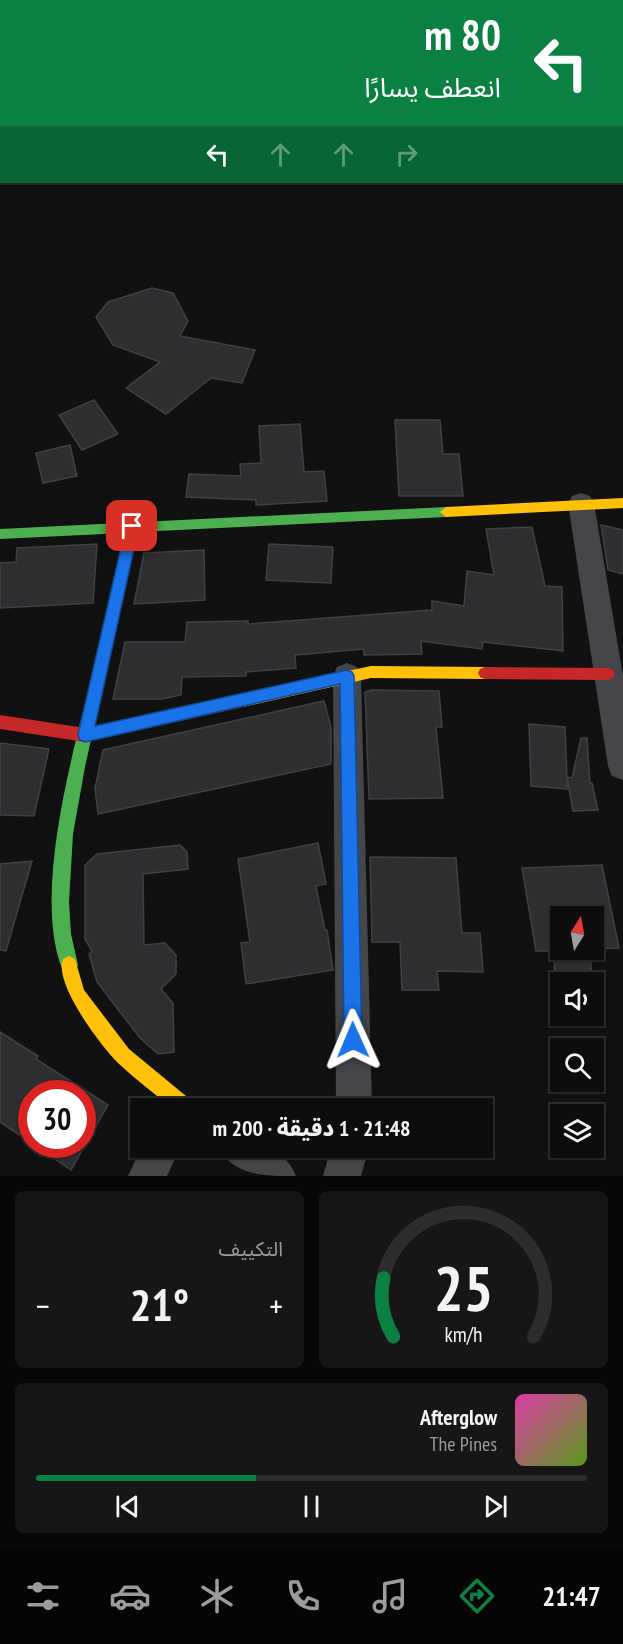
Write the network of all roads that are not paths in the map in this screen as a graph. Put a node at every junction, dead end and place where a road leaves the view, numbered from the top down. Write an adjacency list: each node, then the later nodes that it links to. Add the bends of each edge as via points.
1 (581, 503): 2 (street); 3 (street); 5 (street)
2 (623, 503)
3 (132, 526): 4 (street); 8 (street)
4 (0, 534)
5 (608, 674): 6 (street, via 371,672); 9 (street)
6 (347, 676): 8 (street); 11 (street)
7 (0, 722): 8 (street)
8 (85, 735): 10 (street, via 63,865 62,939 77,994 123,1055)
9 (623, 766)
10 (172, 1098)
11 (354, 1098)
12 (156, 1158): 15 (street)
13 (252, 1158): 16 (street)
14 (347, 1158): 17 (street)
15 (147, 1176)
16 (277, 1176)
17 (342, 1176)

